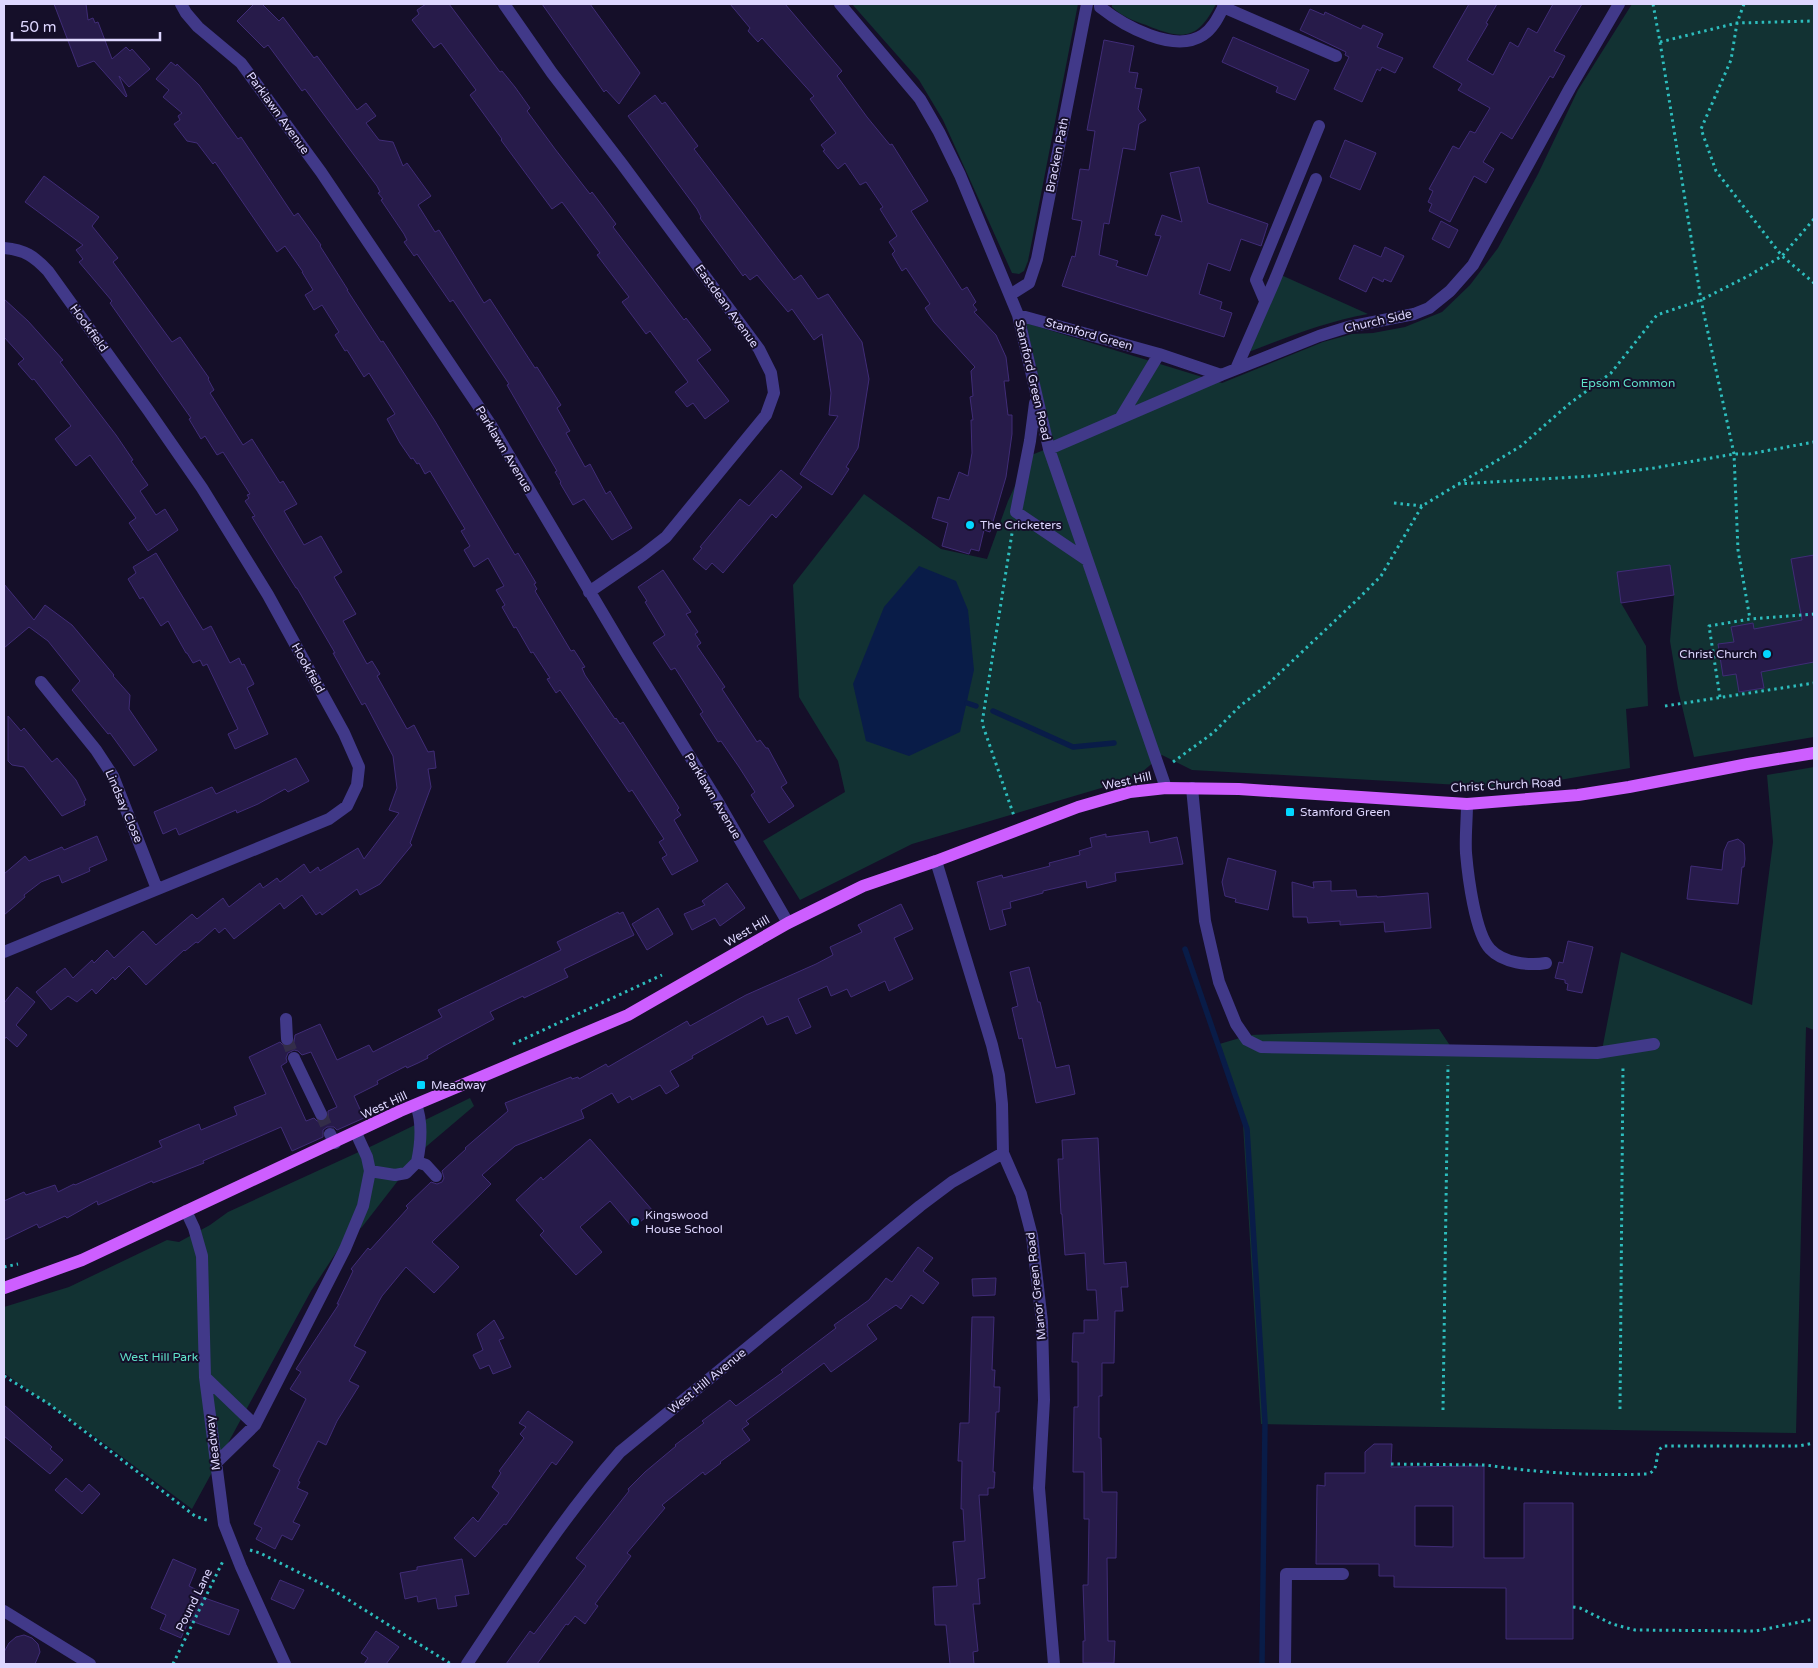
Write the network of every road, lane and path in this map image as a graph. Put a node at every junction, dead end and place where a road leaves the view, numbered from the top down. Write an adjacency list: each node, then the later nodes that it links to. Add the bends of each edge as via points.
1 (181, 4): 37 (street, Parklawn Avenue, via 198,27 242,63 321,172 491,425)
2 (504, 4): 37 (street, Eastdean Avenue, via 759,349 771,373 774,393 766,415 666,537)
3 (840, 4): 20 (street, Stamford Green Road, via 920,99 960,175)
4 (1086, 4): 20 (street, Bracken Path, via 1037,259 1029,283)
5 (1100, 4): 9 (street, via 1112,17 1133,28 1170,41 1186,42 1203,35 1213,26)
6 (1619, 4): 25 (street, Church Side, via 1473,264 1450,291 1429,308 1414,314 1338,330)
7 (1653, 4): 12 (path)
8 (1744, 4): 11 (path)
9 (1224, 5): 13 (street)
10 (1814, 20): 11 (path)
11 (1737, 22): 12 (path); 18 (path, via 1731,60 1701,129 1716,171)
12 (1660, 42): 21 (path)
13 (1336, 56)
14 (1319, 126): 22 (street, via 1256,280)
15 (1316, 179): 22 (street)
16 (1814, 219): 18 (path)
17 (4, 248): 51 (street, Hookfield, via 19,249 36,259 48,272 185,462 268,595 344,733 359,767 357,785 346,806 329,819)
18 (1782, 256): 19 (path); 21 (path)
19 (1814, 284)
20 (1010, 295): 23 (street, Stamford Green Road)
21 (1701, 300): 31 (path); 32 (path, via 1657,315 1611,373 1521,446)
22 (1265, 301): 25 (street)
23 (1018, 314): 24 (street, Stamford Green); 27 (street, Stamford Green Road)
24 (1159, 354): 26 (street, Stamford Green); 28 (street)
25 (1236, 369): 26 (street, Church Side)
26 (1221, 375): 28 (street, Church Side)
27 (1036, 393): 30 (street, Stamford Green Road); 35 (street)
28 (1121, 417): 30 (street, Church Side)
29 (1814, 442): 31 (path)
30 (1049, 448): 36 (street, Stamford Green Road)
31 (1734, 454): 32 (path, via 1592,476); 39 (path, via 1738,550)
32 (1457, 484): 34 (path)
33 (1394, 503): 34 (path)
34 (1422, 506): 45 (path, via 1381,576 1360,598 1213,733)
35 (1016, 512): 36 (street); 49 (path, via 982,723)
36 (1087, 560): 45 (street, Stamford Green Road)
37 (589, 592): 52 (street, Parklawn Avenue)
38 (1814, 614): 39 (path)
39 (1750, 619): 42 (path, via 1709,626)
40 (41, 682): 51 (street, Lindsay Close, via 113,776)
41 (1814, 683): 42 (path)
42 (1720, 697): 43 (path)
43 (1665, 706)
44 (1814, 753): 48 (main road, Christ Church Road, via 1620,789)
45 (1161, 771): 46 (street, Stamford Green Road)
46 (1166, 788): 47 (main road, Christ Church Road); 50 (main road, West Hill, via 1130,792 1078,807)
47 (1192, 788): 48 (main road, Christ Church Road); 61 (street, via 1206,921 1220,982 1236,1024 1247,1040 1261,1047)
48 (1467, 804): 54 (street, via 1466,853 1481,936 1490,950 1508,960 1534,965)
49 (1015, 818)
50 (936, 861): 52 (main road, West Hill, via 862,886); 66 (street, Manor Green Road, via 1000,1075)
51 (157, 889): 53 (street, Hookfield)
52 (788, 923): 63 (main road, West Hill, via 628,1015)
53 (4, 952)
54 (1546, 963)
55 (664, 974): 59 (path)
56 (286, 1019): 57 (street)
57 (287, 1038)
58 (1654, 1044): 60 (street)
59 (510, 1045)
60 (1623, 1049): 61 (street, via 1597,1053); 74 (path)
61 (1448, 1050): 75 (path)
62 (294, 1058): 64 (street)
63 (416, 1105): 65 (main road, West Hill); 67 (street, via 421,1118)
64 (321, 1114)
65 (356, 1133): 68 (street, West Hill); 70 (main road, West Hill, via 332,1138)
66 (1003, 1153): 90 (street, West Hill Avenue, via 952,1182 920,1206 620,1452 531,1568); 91 (street, Manor Green Road, via 1021,1194 1032,1236 1042,1322 1044,1400 1039,1488)
67 (417, 1162): 68 (street, via 406,1173 395,1175); 69 (street, via 426,1165)
68 (370, 1171): 76 (street, West Hill, via 363,1206 345,1249)
69 (436, 1176)
70 (186, 1211): 71 (main road, West Hill, via 82,1260); 73 (street, Meadway, via 202,1256)
71 (4, 1288)
72 (4, 1376): 80 (path, via 49,1404 195,1516)
73 (205, 1377): 76 (street); 78 (street, Meadway)
74 (1620, 1408)
75 (1443, 1410)
76 (255, 1425): 78 (street, West Hill)
77 (1814, 1443): 79 (path, via 1799,1446 1663,1446 1658,1452 1655,1469 1647,1474 1580,1474 1486,1465)
78 (216, 1463): 80 (street, Meadway)
79 (1391, 1464)
80 (224, 1524): 81 (street, Meadway)
81 (232, 1544): 87 (path, Pound Lane); 88 (street, Meadway); 89 (path, via 260,1553 328,1587)
82 (1343, 1574): 92 (street, via 1286,1574)
83 (1573, 1607): 85 (path, via 1635,1630 1756,1631)
84 (4, 1611): 86 (street)
85 (1814, 1619)
86 (90, 1664)
87 (173, 1664)
88 (285, 1664)
89 (452, 1664)
90 (467, 1664)
91 (1054, 1664)
92 (1285, 1664)

